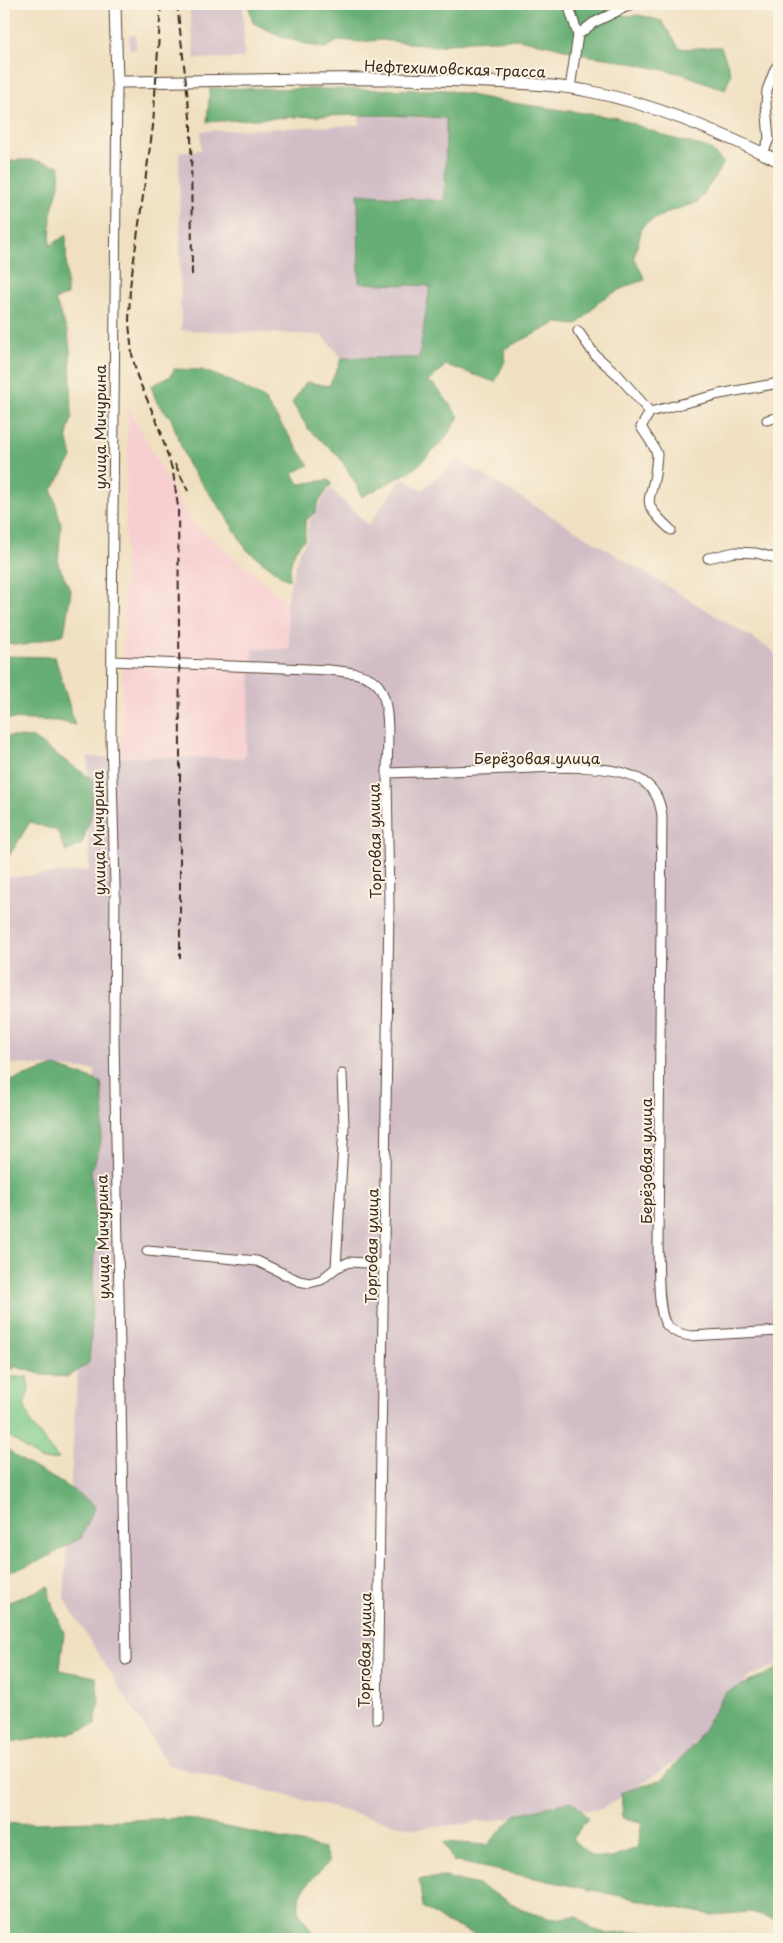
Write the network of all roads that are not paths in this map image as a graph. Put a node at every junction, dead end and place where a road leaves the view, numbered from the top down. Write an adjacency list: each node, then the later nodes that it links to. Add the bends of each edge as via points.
1 (115, 4): 6 (main road, улица Мичурина)
2 (568, 4): 4 (street)
3 (632, 4): 4 (street, via 593,23)
4 (578, 35): 7 (street)
5 (779, 64): 8 (street, via 767,90 769,139)
6 (116, 82): 7 (main road, Нефтехимовская трасса, via 424,79); 18 (street, улица Мичурина)
7 (570, 88): 8 (main road, Нефтехимовская трасса, via 654,108)
8 (763, 153): 9 (main road, Нефтехимовская трасса)
9 (779, 160)
10 (578, 331): 12 (street, via 595,355 618,375)
11 (779, 383): 12 (street)
12 (650, 412): 15 (street, via 641,427 657,454 649,507)
13 (779, 417): 14 (street)
14 (767, 420)
15 (671, 530)
16 (708, 558): 17 (street, via 735,552)
17 (779, 559)
18 (112, 662): 19 (street, via 330,670 367,678 382,690 386,702); 25 (street, улица Мичурина, via 114,1038)
19 (387, 773): 22 (street, Торговая улица, via 389,906); 24 (street, Берёзовая улица, via 550,768 604,770 639,779 658,795 662,816 658,1245 662,1310 666,1324 680,1334 690,1336)
20 (342, 1074): 23 (street, via 343,1135)
21 (147, 1251): 23 (street, via 257,1261 309,1283 322,1280)
22 (384, 1264): 23 (street, via 349,1262); 26 (street, Торговая улица)
23 (336, 1268)
24 (779, 1331)
25 (126, 1660)
26 (377, 1719)

